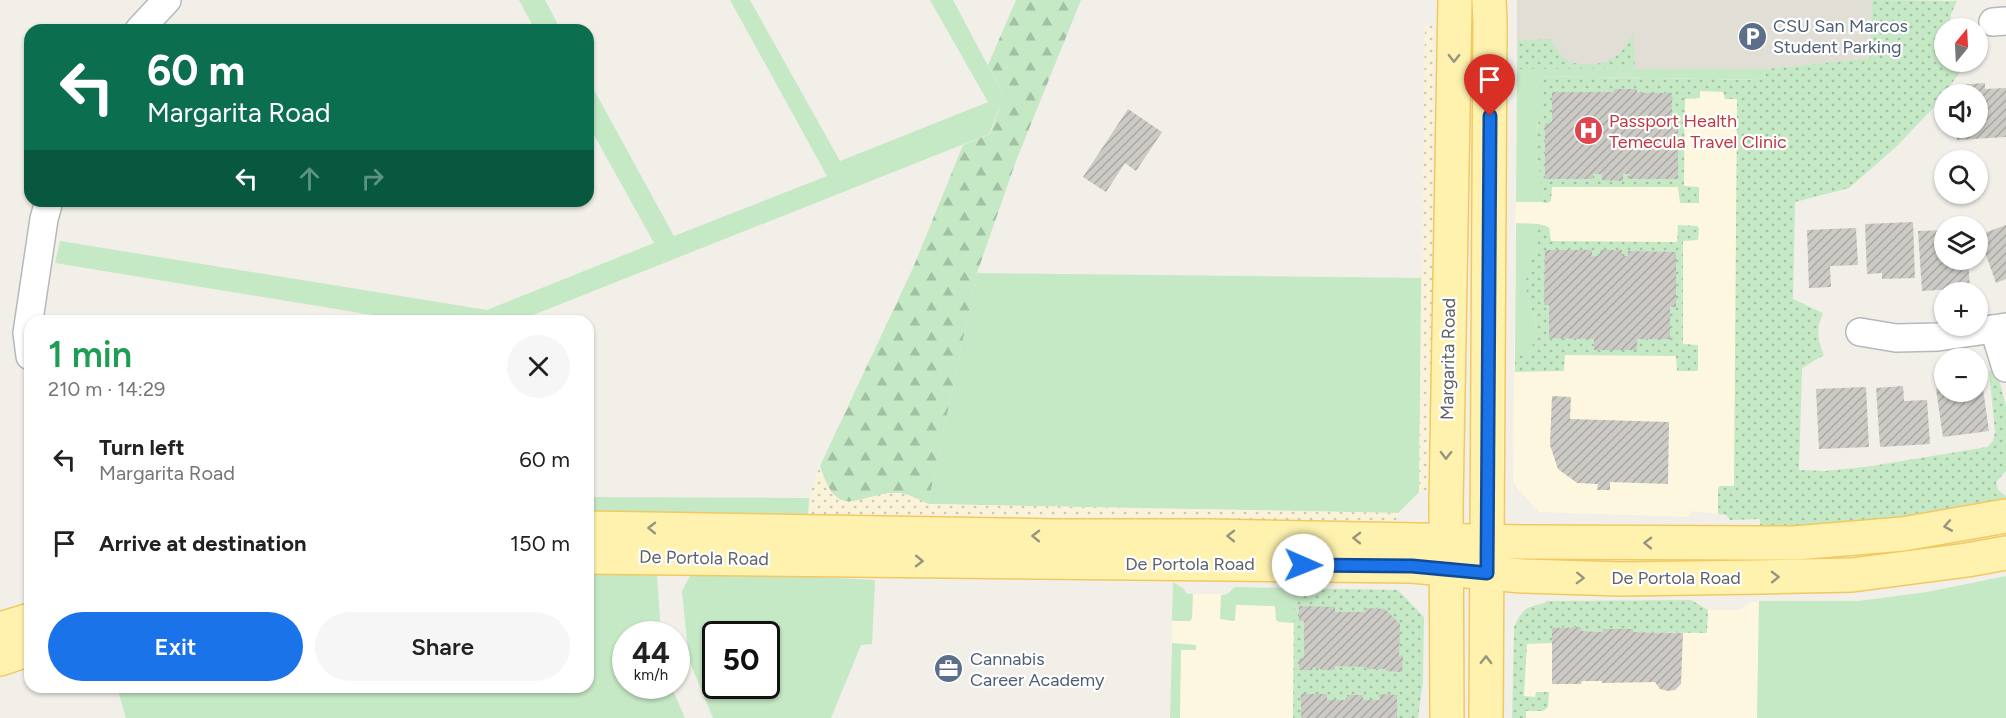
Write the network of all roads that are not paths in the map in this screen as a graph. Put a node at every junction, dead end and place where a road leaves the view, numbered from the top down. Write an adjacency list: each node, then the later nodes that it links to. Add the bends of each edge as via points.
1 (167, 0): 4 (street)
2 (1455, 0): 15 (main road, Margarita Road, one-way to 15)
3 (1483, 7): 13 (main road)
4 (145, 24)
5 (47, 207): 6 (street)
6 (30, 315)
7 (2000, 328): 8 (street, via 1896,338); 9 (street)
8 (1860, 332)
9 (2006, 368)
10 (2006, 516): 13 (main road, De Portola Road, one-way to 13, via 1903,534 1795,543)
11 (594, 528): 12 (main road, De Portola Road, one-way to 11)
12 (916, 533): 15 (main road, De Portola Road, one-way to 12); 17 (main road, via 898,541 870,543 696,540 684,546)
13 (1487, 540): 15 (main road, De Portola Road); 18 (main road)
14 (2006, 553): 18 (main road, De Portola Road, one-way to 14, via 1622,579 1852,575)
15 (1447, 554): 17 (main road, De Portola Road, one-way to 15, via 1412,566); 18 (main road, De Portola Road); 23 (main road, Margarita Road)
16 (594, 557): 17 (main road, De Portola Road)
17 (677, 557)
18 (1487, 573): 24 (main road, one-way to 18)
19 (24, 622): 20 (main road)
20 (0, 630)
21 (24, 652): 22 (main road)
22 (0, 659)
23 (1447, 718)
24 (1486, 718)

